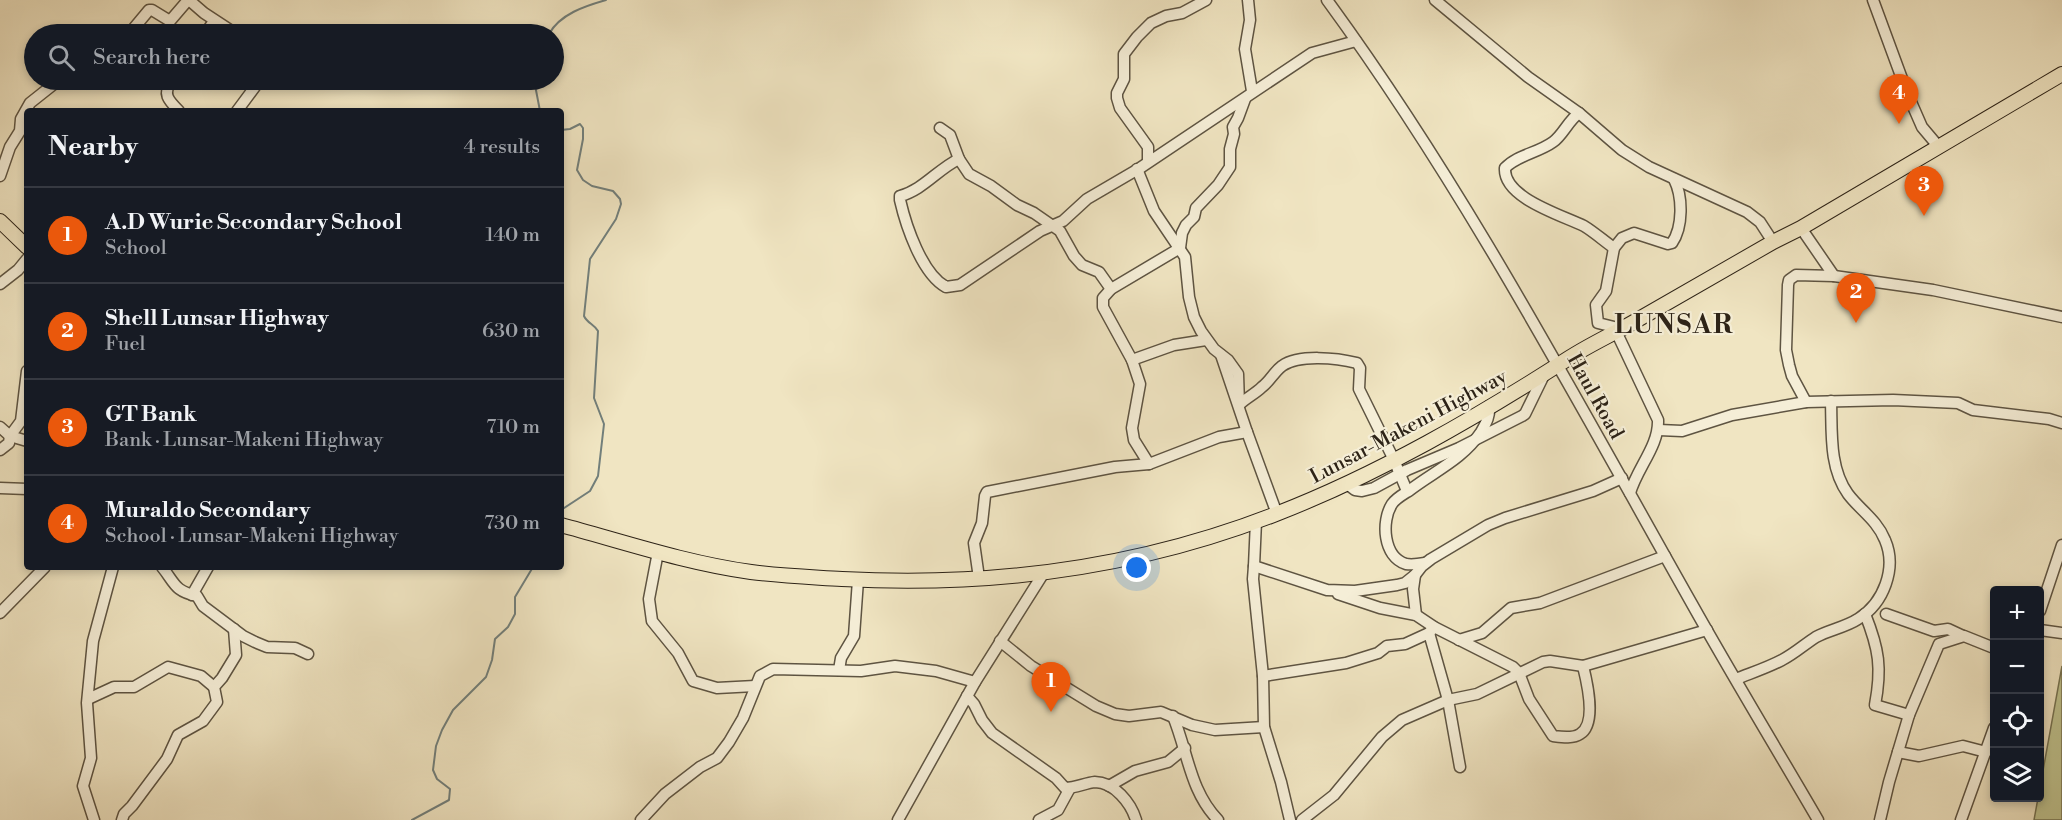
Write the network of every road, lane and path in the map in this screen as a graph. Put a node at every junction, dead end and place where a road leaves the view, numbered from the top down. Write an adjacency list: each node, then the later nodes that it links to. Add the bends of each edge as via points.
1 (189, 0): 7 (street); 8 (street, via 172,20 149,10)
2 (1206, 0): 25 (street, via 1151,23 1124,54 1124,78 1117,98 1148,147)
3 (1248, 0): 16 (street, via 1250,20 1245,49)
4 (1327, 0): 11 (street, Haul Road)
5 (1435, 0): 20 (street, via 1528,77)
6 (1873, 0): 23 (street, via 1917,116)
7 (214, 21): 9 (street); 10 (street)
8 (137, 24)
9 (212, 24)
10 (219, 24)
11 (1356, 41): 16 (street, via 1312,53); 46 (street, Haul Road)
12 (2062, 74): 23 (main road, Lunsar-Makeni Highway)
13 (46, 90): 17 (street)
14 (167, 90): 18 (street, via 166,95)
15 (253, 90): 19 (street)
16 (1249, 95): 25 (street); 36 (street, via 1233,127 1230,167 1196,208 1182,233)
17 (27, 108)
18 (176, 108)
19 (239, 108)
20 (1579, 113): 28 (street, via 1622,150); 37 (street, via 1556,140 1511,162 1504,172 1529,202 1587,228)
21 (24, 114): 27 (street)
22 (940, 128): 24 (street, via 950,135)
23 (1938, 146): 33 (main road, Lunsar-Makeni Highway)
24 (959, 159): 32 (street, via 969,174); 32 (street, via 911,193 900,196 908,230 941,284 960,285)
25 (1148, 162): 26 (street)
26 (1137, 169): 32 (street); 36 (street, via 1154,211)
27 (0, 176)
28 (1674, 179): 29 (street); 30 (street)
29 (1703, 192): 30 (street); 34 (street, via 1747,212 1761,222)
30 (1679, 201): 37 (street, via 1679,229 1672,243 1634,233 1622,238)
31 (0, 221): 35 (main road)
32 (1051, 226): 41 (street, via 1064,234 1066,244 1082,265 1099,272)
33 (1802, 228): 34 (main road, Lunsar-Makeni Highway); 39 (street)
34 (1773, 242): 43 (main road, Lunsar-Makeni Highway)
35 (24, 244)
36 (1180, 248): 41 (street); 44 (street, via 1186,262 1194,317)
37 (1614, 248): 43 (street, via 1606,291 1596,312 1598,322 1613,326)
38 (24, 263): 40 (street)
39 (1833, 276): 42 (street, via 1933,290); 50 (street, via 1796,275 1788,285 1786,350 1792,376)
40 (0, 284)
41 (1111, 289): 45 (street, via 1103,298 1103,307)
42 (2062, 317)
43 (1616, 332): 46 (main road, Lunsar-Makeni Highway); 55 (street, via 1656,411)
44 (1206, 340): 45 (street, via 1174,345); 51 (street, via 1235,367)
45 (1131, 360): 62 (street, via 1140,384 1132,428 1134,440)
46 (1564, 362): 47 (main road, Lunsar-Makeni Highway); 64 (street, Haul Road)
47 (1545, 373): 52 (main road, Lunsar-Makeni Highway); 59 (street, via 1525,414)
48 (24, 396): 57 (street, via 21,421)
49 (1831, 401): 50 (street); 53 (street, via 1958,403 1973,410); 90 (street, via 1835,463 1848,494 1877,524 1891,557 1882,594)
50 (1806, 402): 55 (street, via 1732,415 1682,431)
51 (1239, 405): 56 (street); 61 (street, via 1284,365 1294,361 1320,358 1357,363 1359,389)
52 (1489, 406): 59 (street, via 1490,414); 61 (main road, Lunsar-Makeni Highway)
53 (2062, 423)
54 (0, 427): 57 (street)
55 (1659, 430): 69 (street)
56 (1247, 432): 62 (street, via 1219,437); 70 (street)
57 (10, 436): 58 (street); 60 (street, via 9,444)
58 (24, 440)
59 (1475, 440): 63 (street); 68 (street, via 1466,452)
60 (0, 450)
61 (1394, 460): 63 (street); 65 (main road, Lunsar-Makeni Highway)
62 (1149, 464): 84 (street, via 987,492 982,524 974,543)
63 (1398, 475): 65 (street, via 1362,491); 68 (street)
64 (1622, 478): 69 (street, Haul Road); 76 (street, via 1488,525)
65 (1347, 484): 70 (main road, Lunsar-Makeni Highway)
66 (0, 488): 67 (street)
67 (24, 489)
68 (1407, 492): 76 (street, via 1388,511 1386,533 1400,561)
69 (1630, 493): 75 (street, Haul Road)
70 (1277, 514): 71 (main road, Lunsar-Makeni Highway)
71 (1256, 521): 77 (street); 82 (main road, Lunsar-Makeni Highway, via 1139,556)
72 (564, 526): 74 (main road, Lunsar-Makeni Highway)
73 (2062, 548): 88 (street)
74 (658, 552): 85 (main road, Lunsar-Makeni Highway, via 752,572); 109 (street, via 649,599 652,621 678,653 693,681 717,688)
75 (1665, 556): 95 (street, Haul Road); 99 (street, via 1540,603 1511,608 1482,633)
76 (1425, 563): 83 (street)
77 (1254, 566): 86 (street); 106 (street)
78 (42, 570): 89 (street)
79 (112, 570): 112 (street, via 93,641)
80 (164, 570): 87 (street, via 175,587)
81 (206, 570): 87 (street)
82 (1043, 574): 84 (main road, Lunsar-Makeni Highway); 100 (street)
83 (1415, 575): 86 (street, via 1405,583 1378,588); 92 (street)
84 (979, 578): 85 (main road, Lunsar-Makeni Highway)
85 (858, 580): 104 (street, via 854,636 841,658)
86 (1327, 590): 92 (street)
87 (192, 595): 93 (street)
88 (2044, 599)
89 (0, 613)
90 (1864, 614): 107 (street, via 1815,638 1781,661); 114 (street, via 1874,636 1880,668 1875,705)
91 (1886, 614): 98 (street, via 1934,631 1947,629)
92 (1416, 615): 94 (street)
93 (234, 629): 102 (street, via 267,647 295,648); 110 (street, via 237,655)
94 (1431, 630): 99 (street); 106 (street, via 1405,644 1387,646 1378,653 1346,663); 113 (street)
95 (1707, 630): 103 (street); 107 (street, Haul Road)
96 (2044, 631): 97 (street)
97 (2062, 633)
98 (1964, 636): 101 (street); 114 (street, via 1939,644)
99 (1459, 640): 105 (street)
100 (1000, 641): 108 (street); 115 (street, via 1031,666 1106,712 1129,716 1161,712)
101 (1990, 646)
102 (308, 654)
103 (1583, 666): 105 (street, via 1550,661); 105 (street, via 1590,713 1585,730 1572,737 1552,736 1529,699)
104 (839, 670): 108 (street, via 903,667); 109 (street, via 773,669 760,676)
105 (1519, 672): 113 (street, via 1477,694)
106 (1263, 676): 116 (street)
107 (1736, 679): 136 (street, Haul Road)
108 (975, 682): 111 (street)
109 (755, 686): 128 (street, via 743,718 717,758 665,794)
110 (214, 687): 112 (street, via 201,676 168,668 134,687 114,687); 127 (street, via 216,702 203,721 178,735 167,759)
111 (967, 696): 123 (street, via 992,733); 124 (street)
112 (88, 699): 126 (street, via 91,758 83,786)
113 (1448, 700): 121 (street); 125 (street, via 1402,720 1382,737)
114 (1909, 715): 119 (street)
115 (1173, 716): 116 (street, via 1215,730); 118 (street)
116 (1264, 727): 134 (street)
117 (1990, 741): 120 (street)
118 (1185, 748): 122 (street, via 1168,762 1136,771); 133 (street, via 1194,785 1202,802)
119 (1898, 752): 120 (street, via 1919,756 1963,746); 137 (street)
120 (1986, 752): 138 (street)
121 (1460, 767)
122 (1109, 786): 123 (street, via 1092,782); 132 (street, via 1125,798)
123 (1070, 788): 131 (street, via 1058,810)
124 (904, 809): 129 (street); 130 (street)
125 (1316, 816): 135 (street)
126 (94, 820)
127 (122, 820)
128 (641, 820)
129 (898, 820)
130 (912, 820)
131 (1039, 820)
132 (1136, 820)
133 (1218, 820)
134 (1290, 820)
135 (1302, 820)
136 (1818, 820)
137 (1880, 820)
138 (1961, 820)

